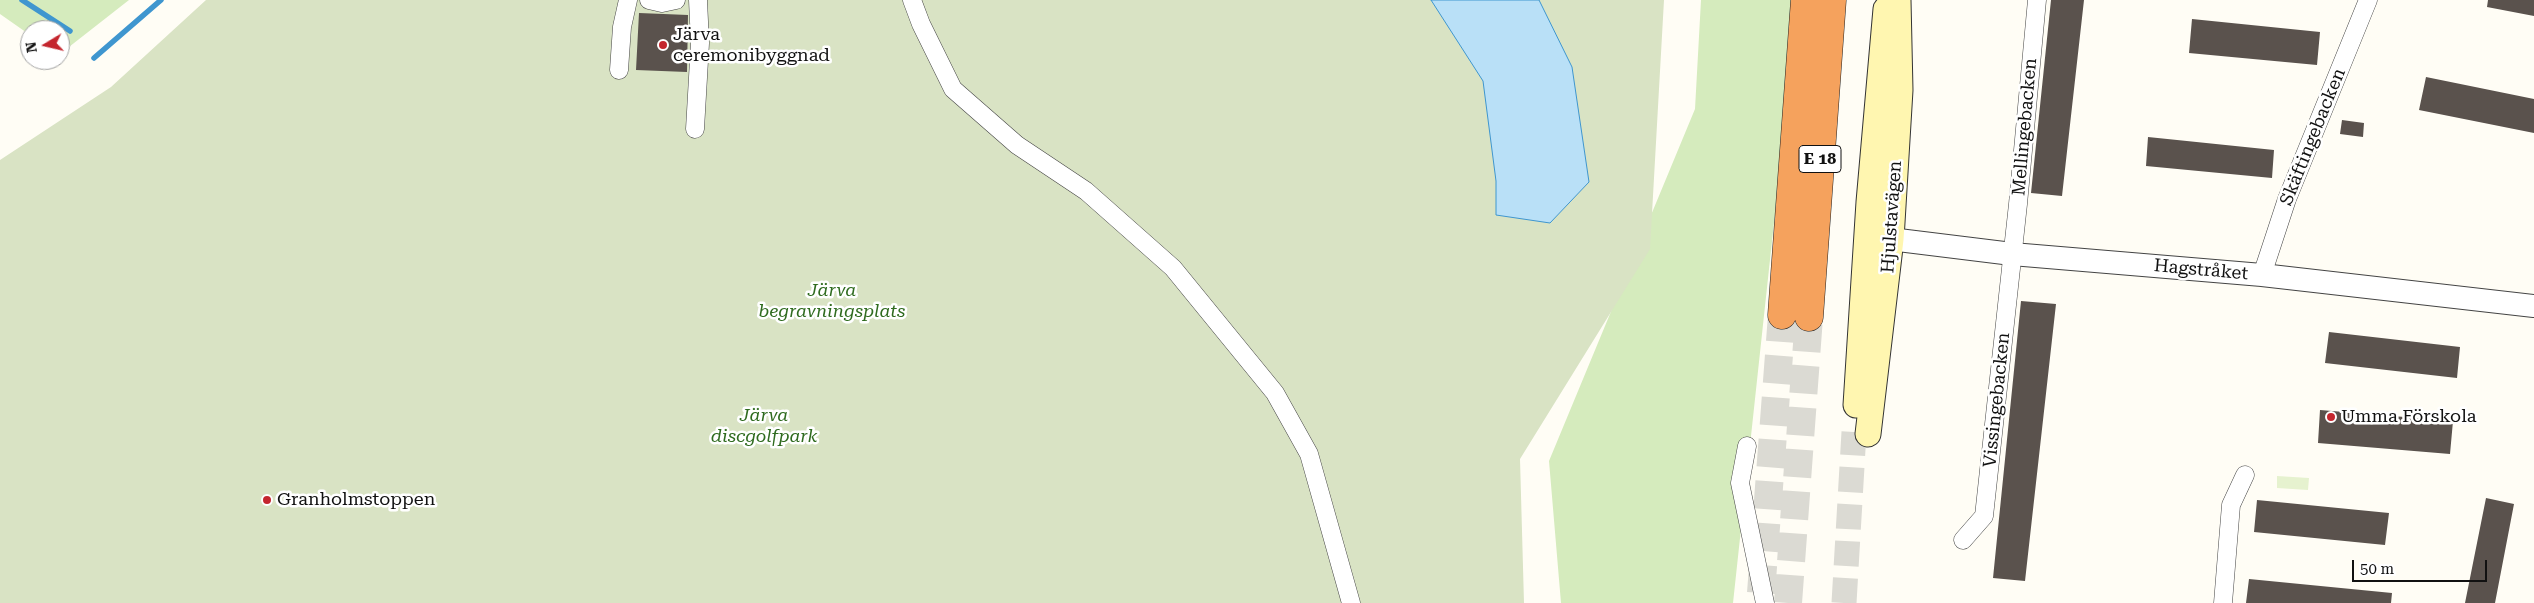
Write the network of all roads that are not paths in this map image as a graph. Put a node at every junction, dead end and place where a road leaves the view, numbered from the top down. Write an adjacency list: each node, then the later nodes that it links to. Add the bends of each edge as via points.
1 (628, 0): 12 (street, via 622,27)
2 (649, 0): 3 (street, via 662,3)
3 (676, 0)
4 (698, 0): 13 (street, via 700,43)
5 (912, 0): 24 (street, via 953,88 1017,145 1086,191 1173,268 1276,393 1309,454)
6 (1805, 0): 18 (highway, E 18)
7 (1832, 0): 19 (highway, E 18)
8 (1887, 0): 14 (main road, Hjulstavägen)
9 (1898, 0): 14 (main road, Hjulstavägen, via 1900,90)
10 (2037, 0): 15 (street, Mellingebacken)
11 (2368, 0): 16 (street, Skäftingebacken, via 2287,200)
12 (619, 70)
13 (695, 129)
14 (1879, 237): 15 (street, Hagstråket); 20 (main road, Hjulstavägen)
15 (2012, 254): 16 (street, Hagstråket); 23 (street, Vissingebacken, via 1984,516)
16 (2262, 275): 17 (street, Hagstråket)
17 (2534, 306)
18 (1782, 315)
19 (1810, 317)
20 (1861, 433)
21 (1747, 446): 25 (street, via 1740,483)
22 (2244, 475): 26 (street, via 2231,505)
23 (1963, 540)
24 (1351, 603)
25 (1765, 603)
26 (2223, 603)

